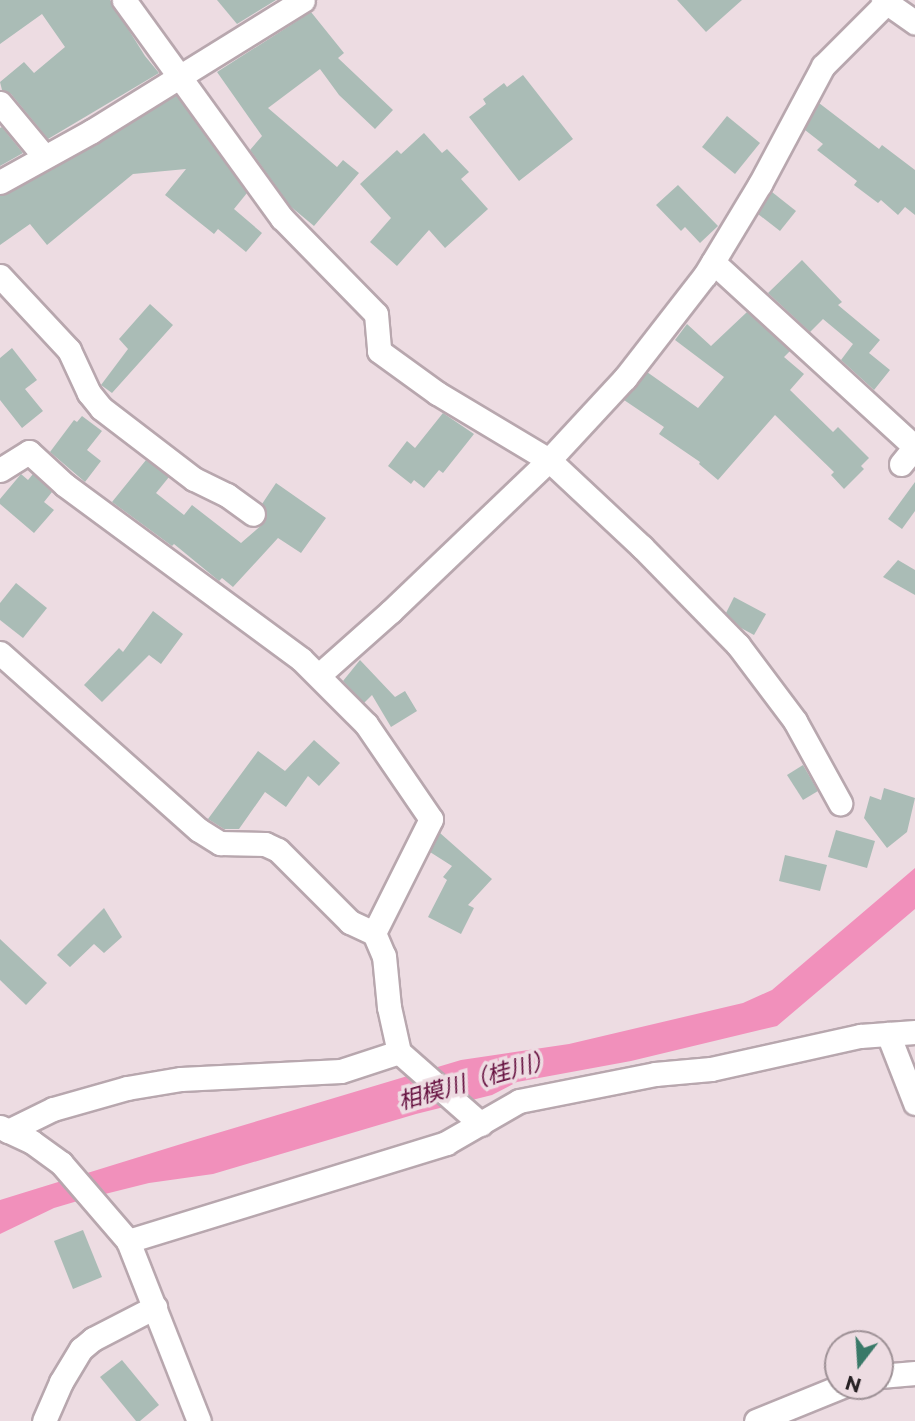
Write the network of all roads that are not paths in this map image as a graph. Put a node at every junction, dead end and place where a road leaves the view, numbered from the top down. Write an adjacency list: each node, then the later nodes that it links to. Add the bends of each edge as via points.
1 (124, 0): 5 (street)
2 (303, 0): 5 (street)
3 (886, 1): 4 (street); 9 (street, via 822,66 761,184)
4 (915, 22)
5 (179, 77): 7 (street); 12 (street, via 282,218 376,314 379,351 437,393)
6 (0, 103): 7 (street)
7 (44, 156): 8 (street)
8 (0, 181)
9 (713, 262): 11 (street); 12 (street, via 632,370)
10 (0, 276): 14 (street, via 69,350 101,408 194,479)
11 (910, 452)
12 (549, 460): 16 (street); 17 (street, via 738,645 795,721)
13 (0, 470): 16 (street, via 29,452 65,485)
14 (253, 514)
15 (0, 653): 18 (street, via 200,830 220,843 265,844 278,850 350,922)
16 (319, 675): 18 (street, via 366,724 430,819)
17 (840, 803)
18 (374, 933): 21 (street, via 384,956 389,1007)
19 (915, 1032): 20 (street)
20 (900, 1048): 22 (street); 23 (street, via 860,1036 711,1069 584,1086 519,1101)
21 (405, 1058): 23 (street); 24 (street, via 341,1071 181,1079 127,1087)
22 (915, 1103)
23 (474, 1118): 25 (street, via 446,1143)
24 (4, 1129): 25 (street, via 61,1163)
25 (128, 1241): 26 (street)
26 (155, 1307): 30 (street, via 81,1349); 31 (street)
27 (915, 1373): 28 (street)
28 (894, 1375)
29 (824, 1393): 32 (street)
30 (44, 1421)
31 (199, 1421)
32 (756, 1421)

